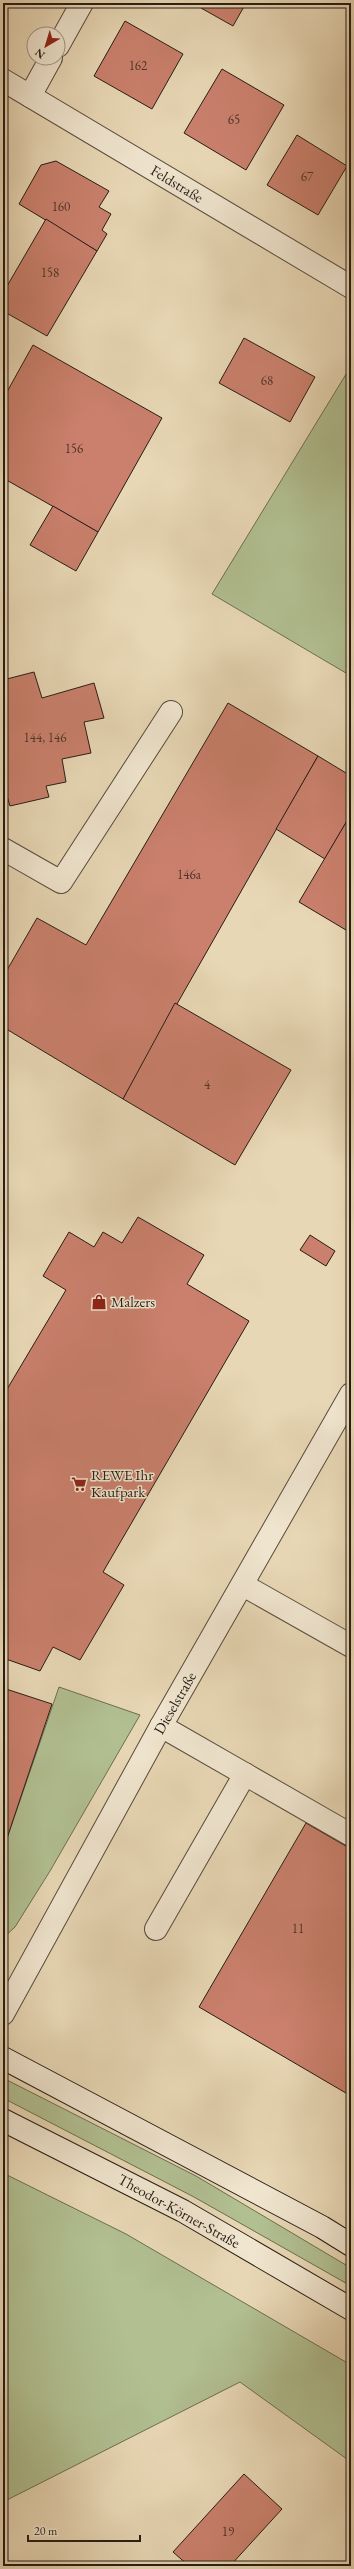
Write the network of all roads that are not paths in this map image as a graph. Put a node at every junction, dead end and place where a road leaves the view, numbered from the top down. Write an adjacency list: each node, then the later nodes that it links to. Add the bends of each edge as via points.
1 (82, 3): 2 (street)
2 (66, 32)
3 (47, 66): 5 (street)
4 (3, 80): 5 (street, Feldstraße)
5 (30, 96): 6 (street, Feldstraße)
6 (351, 287)
7 (170, 712): 8 (street, via 61,882)
8 (3, 849)
9 (351, 1394): 10 (street, Dieselstraße)
10 (243, 1585): 11 (street); 12 (street, Dieselstraße)
11 (351, 1646)
12 (161, 1726): 13 (street); 16 (street, Dieselstraße)
13 (245, 1774): 14 (street); 15 (street)
14 (351, 1835)
15 (156, 1929)
16 (3, 2014)
17 (3, 2058): 19 (street, via 322,2227)
18 (3, 2120): 20 (street, Theodor-Körner-Straße, via 183,2211)
19 (351, 2245)
20 (351, 2309)

